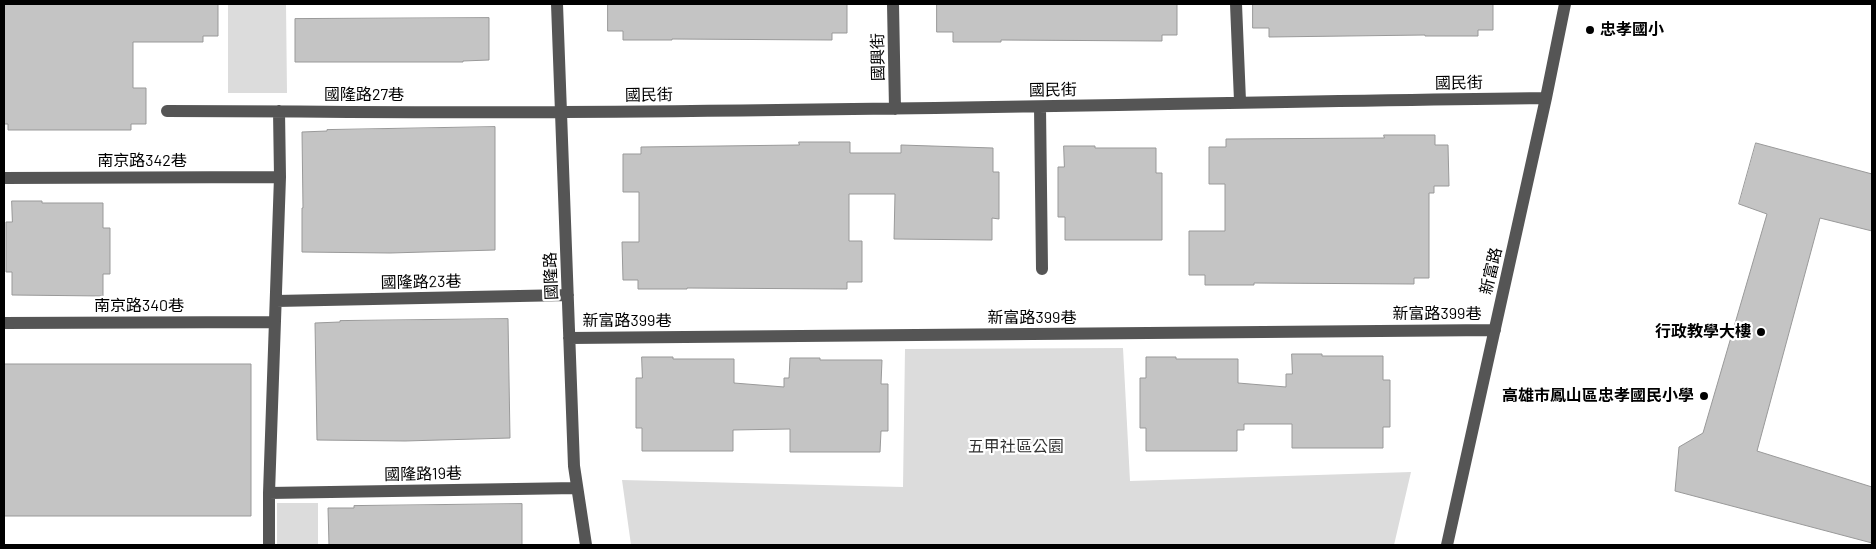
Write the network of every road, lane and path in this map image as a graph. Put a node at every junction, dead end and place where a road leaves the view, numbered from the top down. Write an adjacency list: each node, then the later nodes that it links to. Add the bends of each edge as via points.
1 (557, 4): 11 (street, 國隆路)
2 (893, 4): 8 (street, 國興街)
3 (1236, 4): 6 (street)
4 (1565, 4): 5 (street, 新富路)
5 (1546, 98): 6 (street, 國民街); 19 (street, 新富路)
6 (1240, 101): 7 (street, 國民街)
7 (1040, 107): 8 (street, 國民街); 14 (street)
8 (895, 109): 11 (street, 國民街)
9 (167, 111): 10 (street, 國隆路27巷)
10 (278, 111): 11 (street, 國隆路27巷); 12 (street)
11 (561, 112): 15 (street, 國隆路)
12 (280, 177): 13 (street, 南京路342巷); 16 (street)
13 (4, 178)
14 (1042, 269)
15 (568, 295): 16 (street, 國隆路23巷); 20 (street, 國隆路)
16 (276, 302): 17 (street)
17 (275, 322): 18 (street, 南京路340巷); 22 (street)
18 (4, 323)
19 (1495, 330): 20 (street, 新富路399巷); 25 (street, 新富路)
20 (569, 338): 21 (street, 國隆路)
21 (577, 488): 22 (street, 國隆路19巷); 24 (street, 國隆路)
22 (269, 494): 23 (street)
23 (269, 545)
24 (586, 545)
25 (1447, 545)

